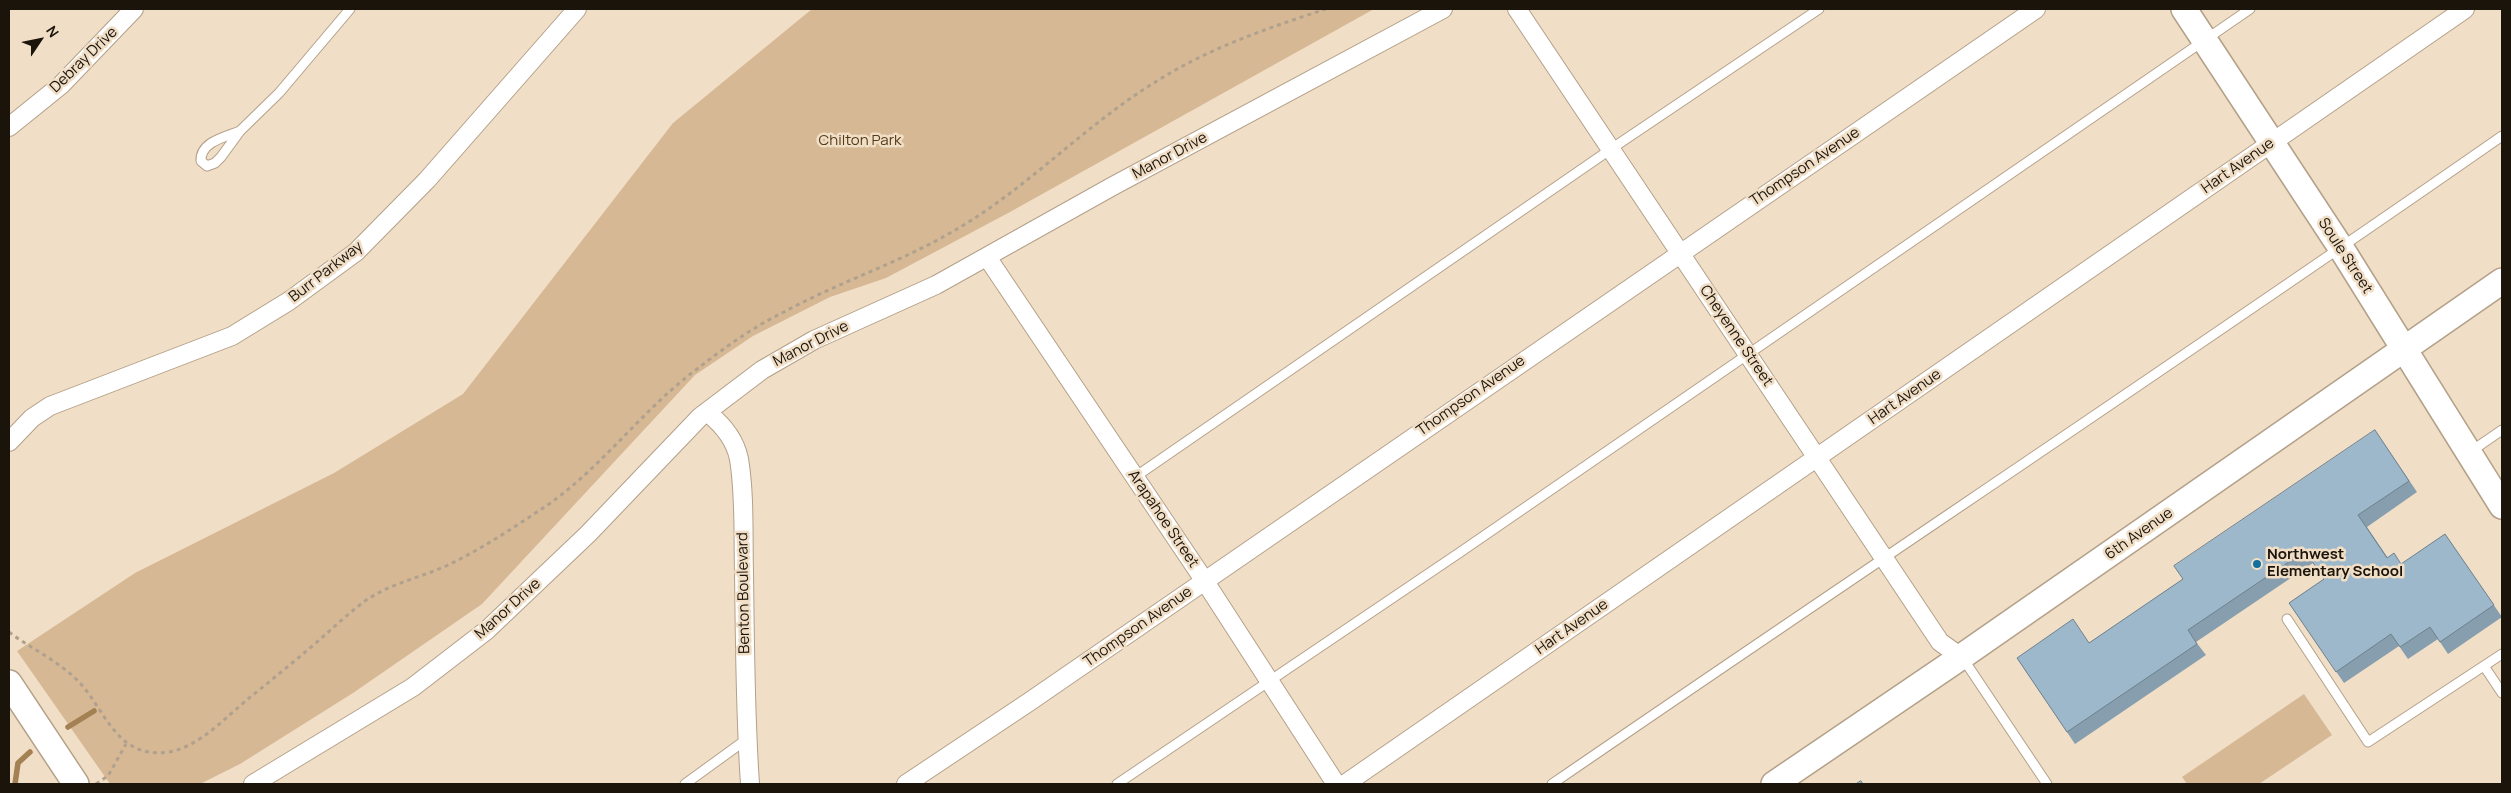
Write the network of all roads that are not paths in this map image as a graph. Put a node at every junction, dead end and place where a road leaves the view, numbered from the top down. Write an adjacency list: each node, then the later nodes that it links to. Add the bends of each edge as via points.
1 (134, 9): 12 (street, Debray Drive, via 61,85)
2 (350, 9): 13 (lane, via 279,93)
3 (577, 9): 25 (street, Burr Parkway, via 427,180 356,252 289,301 232,336 58,402)
4 (1443, 9): 19 (street, Manor Drive)
5 (1517, 9): 16 (street, Cheyenne Street)
6 (1819, 9): 16 (lane)
7 (2036, 9): 18 (street, Thompson Avenue)
8 (2184, 9): 11 (street, Soule Street)
9 (2250, 9): 11 (lane)
10 (2465, 9): 15 (street, Hart Avenue)
11 (2204, 40): 15 (street, Soule Street); 22 (lane)
12 (9, 127)
13 (240, 131): 13 (lane, via 204,147 200,153 201,161 207,166 215,163)
14 (2502, 136): 17 (lane)
15 (2271, 142): 17 (street, Soule Street); 27 (street, Hart Avenue)
16 (1611, 149): 18 (street, Cheyenne Street); 28 (lane)
17 (2340, 248): 21 (street, Soule Street); 30 (lane)
18 (1680, 252): 22 (street, Cheyenne Street); 31 (street, Thompson Avenue)
19 (987, 257): 23 (street, Manor Drive, via 936,285 814,340 762,370); 28 (street, Arapahoe Street)
20 (2502, 280): 21 (street, 6th Avenue)
21 (2404, 349): 26 (street, Soule Street); 34 (street, 6th Avenue)
22 (1748, 353): 27 (street, Cheyenne Street); 36 (lane)
23 (708, 413): 39 (street, Benton Boulevard, via 731,436 738,458 743,522); 41 (street, Manor Drive, via 700,417 588,534 487,630 413,687)
24 (2502, 430): 26 (lane)
25 (10, 437)
26 (2470, 452): 29 (street, Soule Street)
27 (1817, 458): 30 (street, Cheyenne Street); 47 (street, Hart Avenue)
28 (1135, 477): 31 (street, Arapahoe Street)
29 (2502, 506)
30 (1883, 557): 34 (street, Cheyenne Street, via 1940,642); 48 (lane)
31 (1204, 580): 36 (street, Arapahoe Street); 44 (street, Thompson Avenue)
32 (2287, 620): 35 (lane, via 2368,742)
33 (2502, 654): 35 (lane)
34 (1962, 657): 49 (street, 6th Avenue); 50 (lane)
35 (2484, 666): 38 (lane)
36 (1270, 681): 45 (lane); 46 (street, Arapahoe Street)
37 (9, 683): 40 (street)
38 (2502, 692)
39 (747, 739): 42 (lane); 43 (street, Benton Boulevard)
40 (76, 784)
41 (253, 784)
42 (685, 784)
43 (750, 784)
44 (906, 784)
45 (1118, 784)
46 (1336, 784)
47 (1345, 784)
48 (1552, 784)
49 (1774, 784)
50 (2047, 784)

